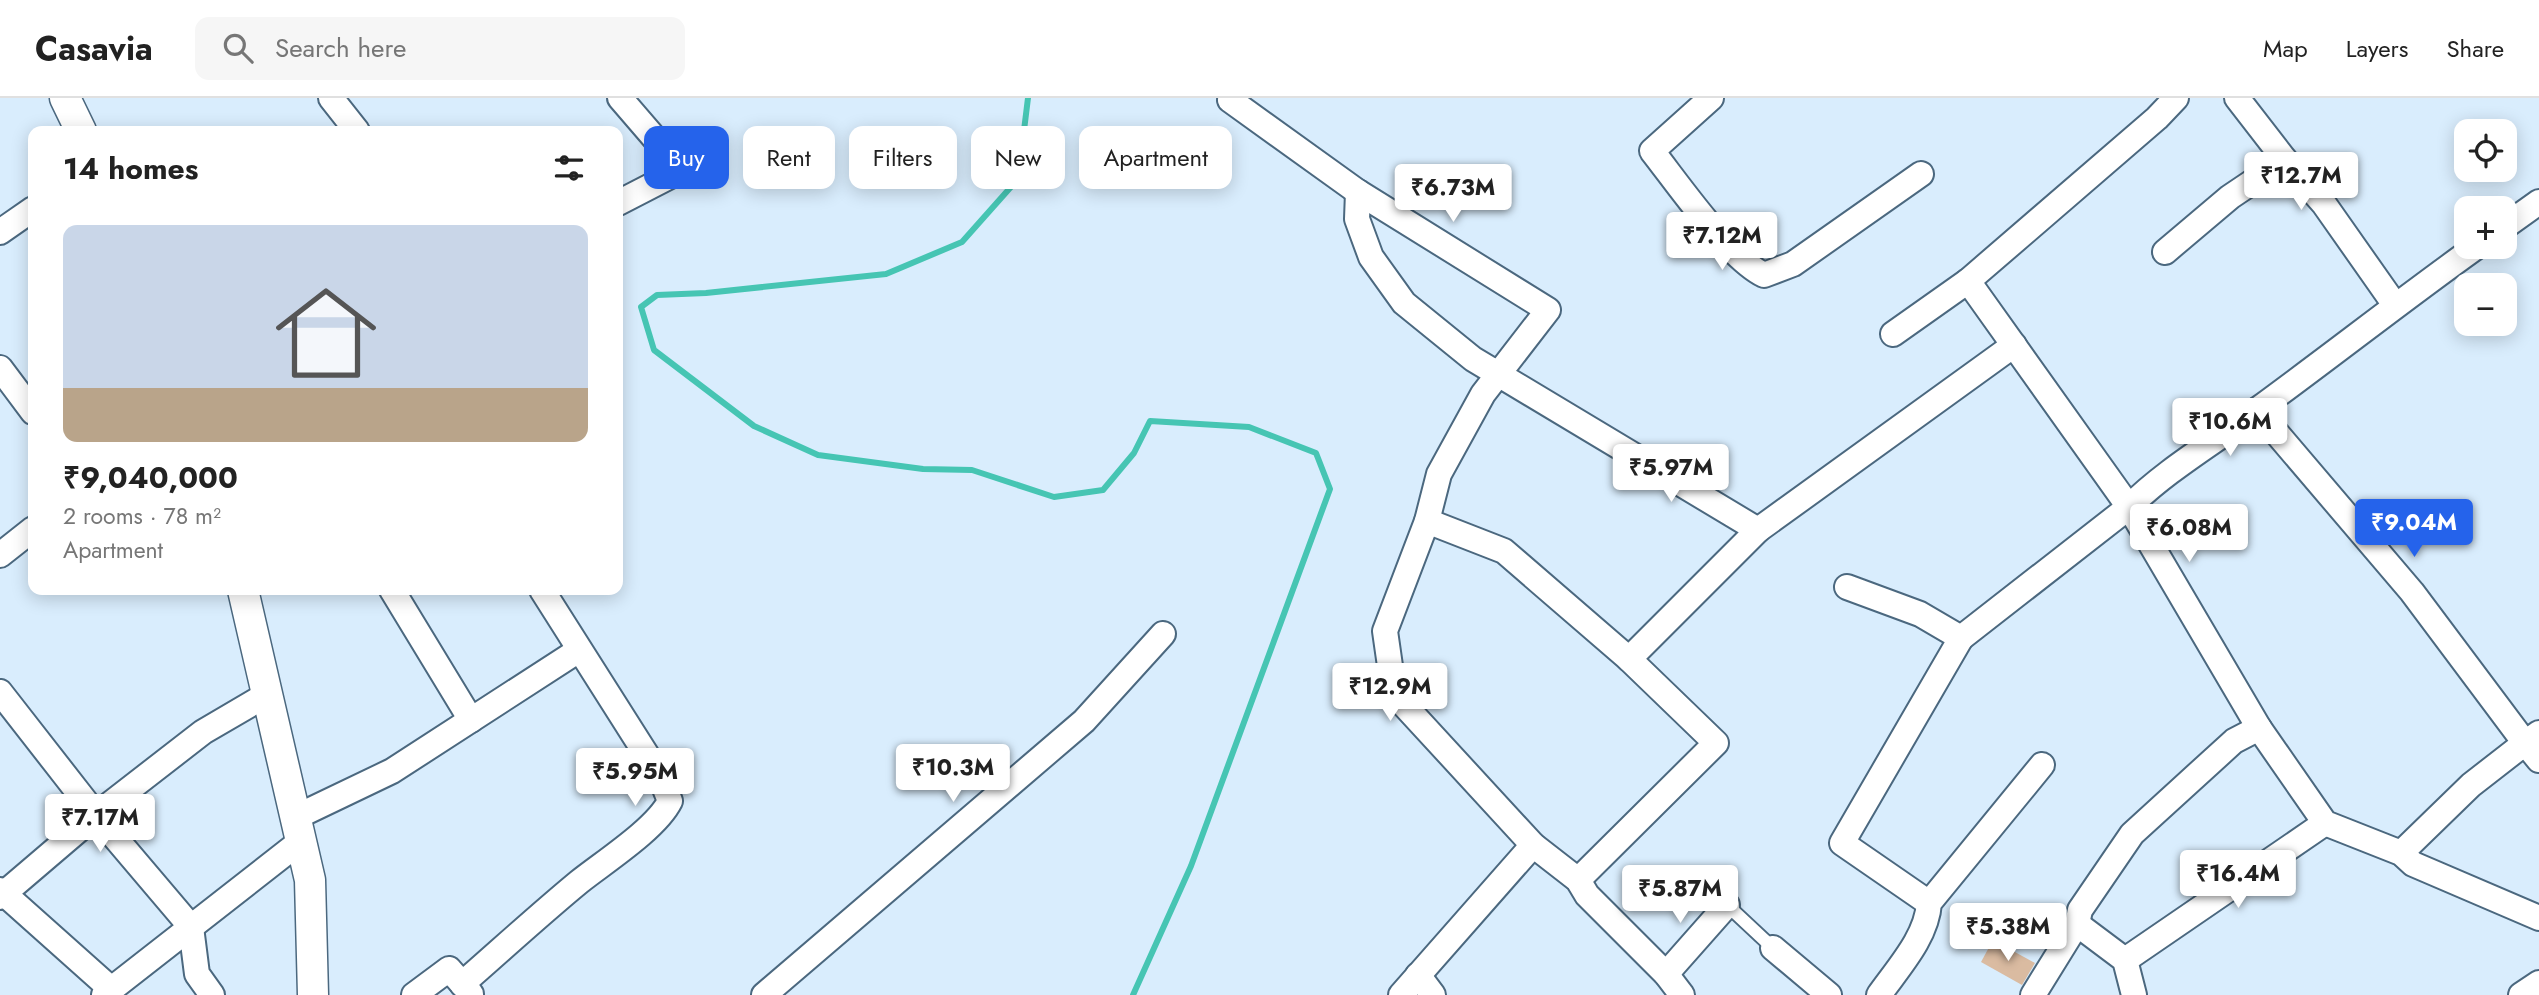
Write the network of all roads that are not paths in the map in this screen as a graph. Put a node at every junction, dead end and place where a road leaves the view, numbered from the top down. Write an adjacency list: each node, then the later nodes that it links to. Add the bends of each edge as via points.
1 (331, 98): 9 (street)
2 (620, 98): 13 (street, via 682,170)
3 (1231, 98): 12 (street)
4 (1711, 98): 11 (street, via 1652,151 1732,250 1764,275 1793,264)
5 (2176, 98): 20 (street)
6 (2237, 98): 10 (street)
7 (68, 99): 8 (street)
8 (79, 126)
9 (353, 126)
10 (2284, 160): 18 (street, via 2230,197); 21 (street, via 2324,205)
11 (1921, 174)
12 (1357, 192): 25 (street, via 1357,219 1371,257 1404,303 1473,359); 25 (street, via 1548,310)
13 (623, 200)
14 (2539, 202): 16 (street)
15 (28, 212): 17 (street)
16 (2517, 218)
17 (0, 232)
18 (2165, 252)
19 (2459, 259): 21 (street)
20 (1968, 281): 22 (street); 23 (street)
21 (2395, 305): 27 (street)
22 (1893, 334)
23 (2014, 345): 28 (street); 30 (street)
24 (0, 368): 26 (street)
25 (1500, 374): 29 (street, via 1483,394 1438,474); 30 (street)
26 (28, 405)
27 (2257, 410): 28 (street); 45 (street)
28 (2129, 507): 38 (street); 44 (street)
29 (1427, 521): 40 (street, via 1504,551); 50 (street, via 1385,631 1394,694)
30 (1758, 530): 40 (street)
31 (28, 533): 32 (street)
32 (0, 555)
33 (1847, 587): 38 (street, via 1920,614)
34 (244, 595): 42 (street)
35 (395, 595): 43 (street)
36 (545, 595): 39 (street)
37 (1163, 634): 69 (street, via 1084,721)
38 (1962, 638): 54 (street, via 1842,843)
39 (579, 650): 43 (street); 64 (street, via 660,776 670,801 650,825 577,884)
40 (1629, 659): 52 (street, via 1716,743)
41 (0, 692): 47 (street)
42 (268, 694): 47 (street, via 203,732); 49 (street)
43 (471, 720): 49 (street)
44 (2259, 728): 48 (street); 57 (street, via 2234,741 2132,834 2080,910)
45 (2534, 745): 51 (street, via 2471,785)
46 (2042, 765): 54 (street)
47 (96, 814): 53 (street); 58 (street)
48 (2325, 823): 51 (street); 60 (street)
49 (298, 829): 58 (street); 67 (street, via 310,880)
50 (1533, 845): 52 (street); 62 (street)
51 (2402, 853): 56 (street, via 2413,864)
52 (1578, 880): 61 (street, via 1587,895)
53 (1, 894): 65 (street)
54 (1929, 903): 74 (street, via 1929,916 1911,950)
55 (1727, 905): 59 (lane); 61 (street)
56 (2539, 918)
57 (2077, 925): 60 (street); 75 (street)
58 (191, 927): 65 (street); 66 (street, via 197,974)
59 (1773, 948): 73 (street)
60 (2124, 960): 76 (street)
61 (1666, 974): 72 (street)
62 (1418, 975): 70 (street); 71 (street)
63 (2539, 983): 77 (street)
64 (466, 990): 68 (street, via 449,969)
65 (108, 992)
66 (212, 995)
67 (313, 995)
68 (414, 995)
69 (764, 995)
70 (1401, 995)
71 (1433, 995)
72 (1682, 995)
73 (1829, 995)
74 (1879, 995)
75 (2033, 995)
76 (2134, 995)
77 (2521, 995)

